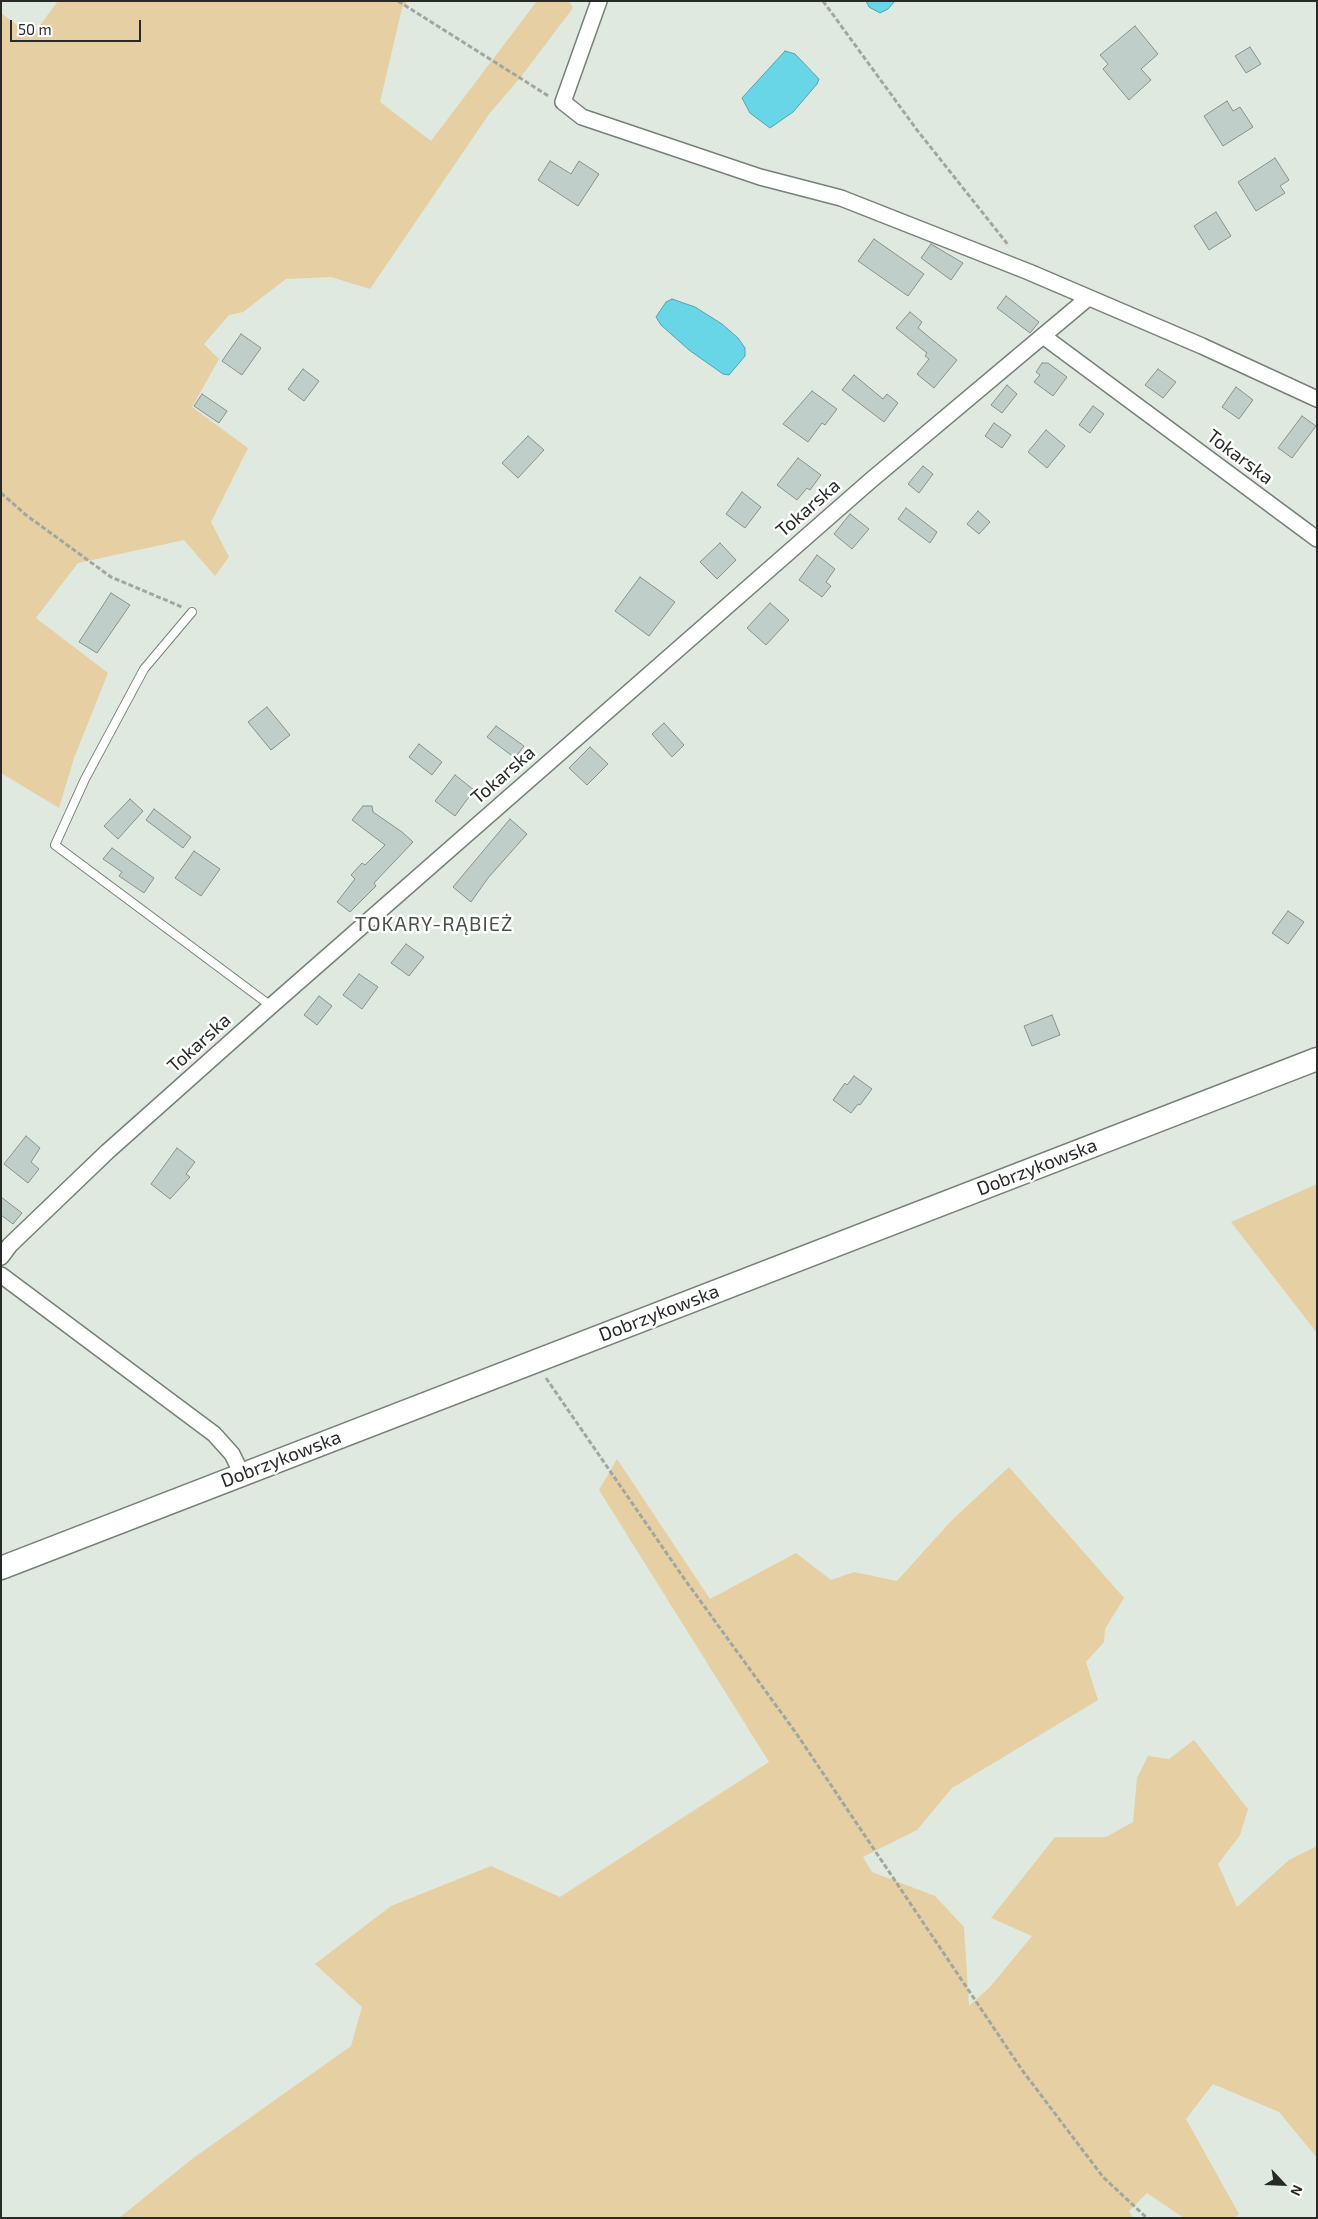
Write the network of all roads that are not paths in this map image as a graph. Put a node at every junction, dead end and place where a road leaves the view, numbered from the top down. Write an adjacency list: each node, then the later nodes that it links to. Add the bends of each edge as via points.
1 (599, 1): 2 (street, via 563,102 582,117 760,177 841,198)
2 (1088, 298): 3 (street, Tokarska); 4 (street)
3 (1043, 336): 5 (street, Tokarska); 7 (street, Tokarska, via 862,487)
4 (1317, 399)
5 (1317, 539)
6 (192, 612): 7 (lane, via 144,669 85,779 55,845)
7 (271, 1006): 9 (street, Tokarska, via 107,1152)
8 (1317, 1059): 11 (main road, Dobrzykowska)
9 (1, 1257)
10 (1, 1275): 11 (street, via 214,1434 232,1454)
11 (242, 1474): 12 (main road, Dobrzykowska)
12 (1, 1568)

